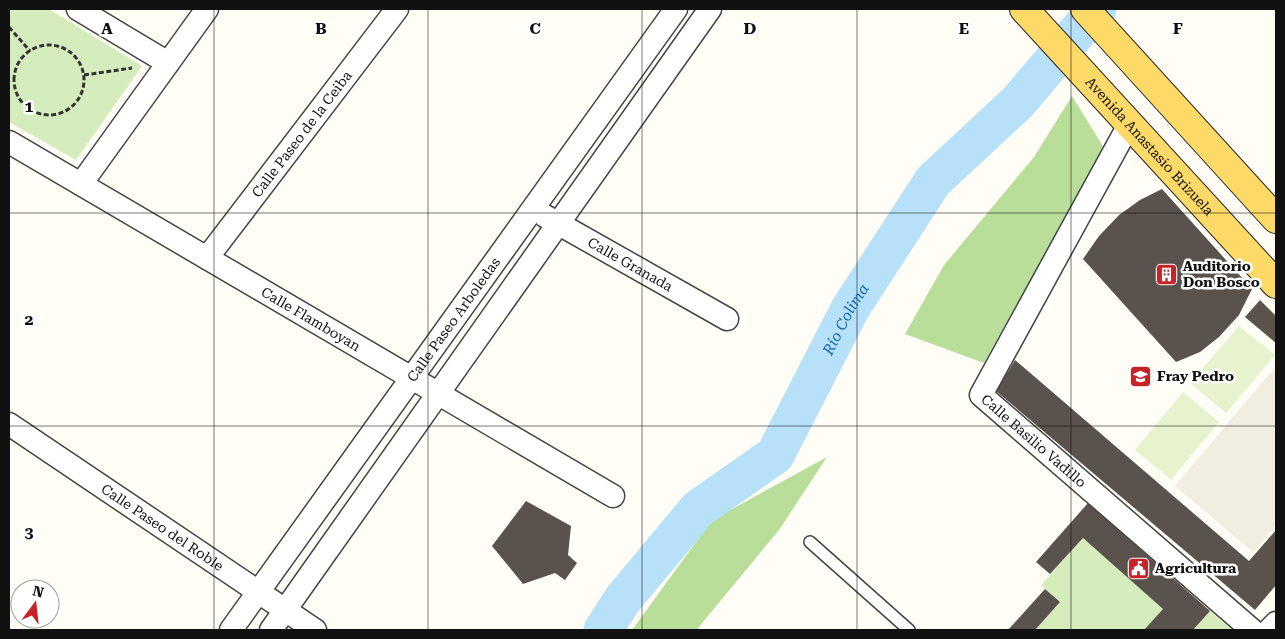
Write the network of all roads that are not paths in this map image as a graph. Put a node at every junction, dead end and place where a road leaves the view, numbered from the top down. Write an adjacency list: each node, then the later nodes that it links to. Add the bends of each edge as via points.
1 (78, 9): 8 (street)
2 (207, 9): 8 (street)
3 (397, 9): 17 (street, Calle Paseo de la Ceiba)
4 (676, 9): 11 (street, Calle Paseo Arboledas)
5 (710, 9): 12 (street)
6 (1024, 9): 9 (main road, Avenida Anastasio Brizuela)
7 (1084, 9): 15 (main road)
8 (168, 63): 13 (street)
9 (1123, 115): 18 (main road, Avenida Anastasio Brizuela); 32 (street, Calle Basilio Vadillo, via 981,395)
10 (9, 142): 13 (street, Calle Flamboyan)
11 (572, 154): 12 (street); 14 (street, Calle Paseo Arboledas)
12 (596, 170): 16 (street)
13 (81, 184): 17 (street, Calle Flamboyan)
14 (532, 209): 16 (street, Calle Granada); 20 (street, Calle Paseo Arboledas)
15 (1276, 219)
16 (558, 224): 19 (street, Calle Granada); 21 (street)
17 (206, 258): 20 (street, Calle Flamboyan)
18 (1276, 284)
19 (727, 319)
20 (411, 378): 21 (street, Calle Flamboyan); 25 (street, Calle Paseo Arboledas)
21 (438, 394): 23 (street, Calle Flamboyan); 26 (street)
22 (9, 424): 25 (street, Calle Paseo del Roble)
23 (614, 496)
24 (810, 542): 31 (lane)
25 (258, 592): 26 (street, Calle Paseo del Roble); 28 (street, Calle Paseo Arboledas)
26 (285, 610): 29 (street); 30 (street, Calle Paseo del Roble)
27 (1276, 623): 33 (street)
28 (231, 630)
29 (271, 630)
30 (315, 630)
31 (909, 630)
32 (1252, 630)
33 (1269, 630)

